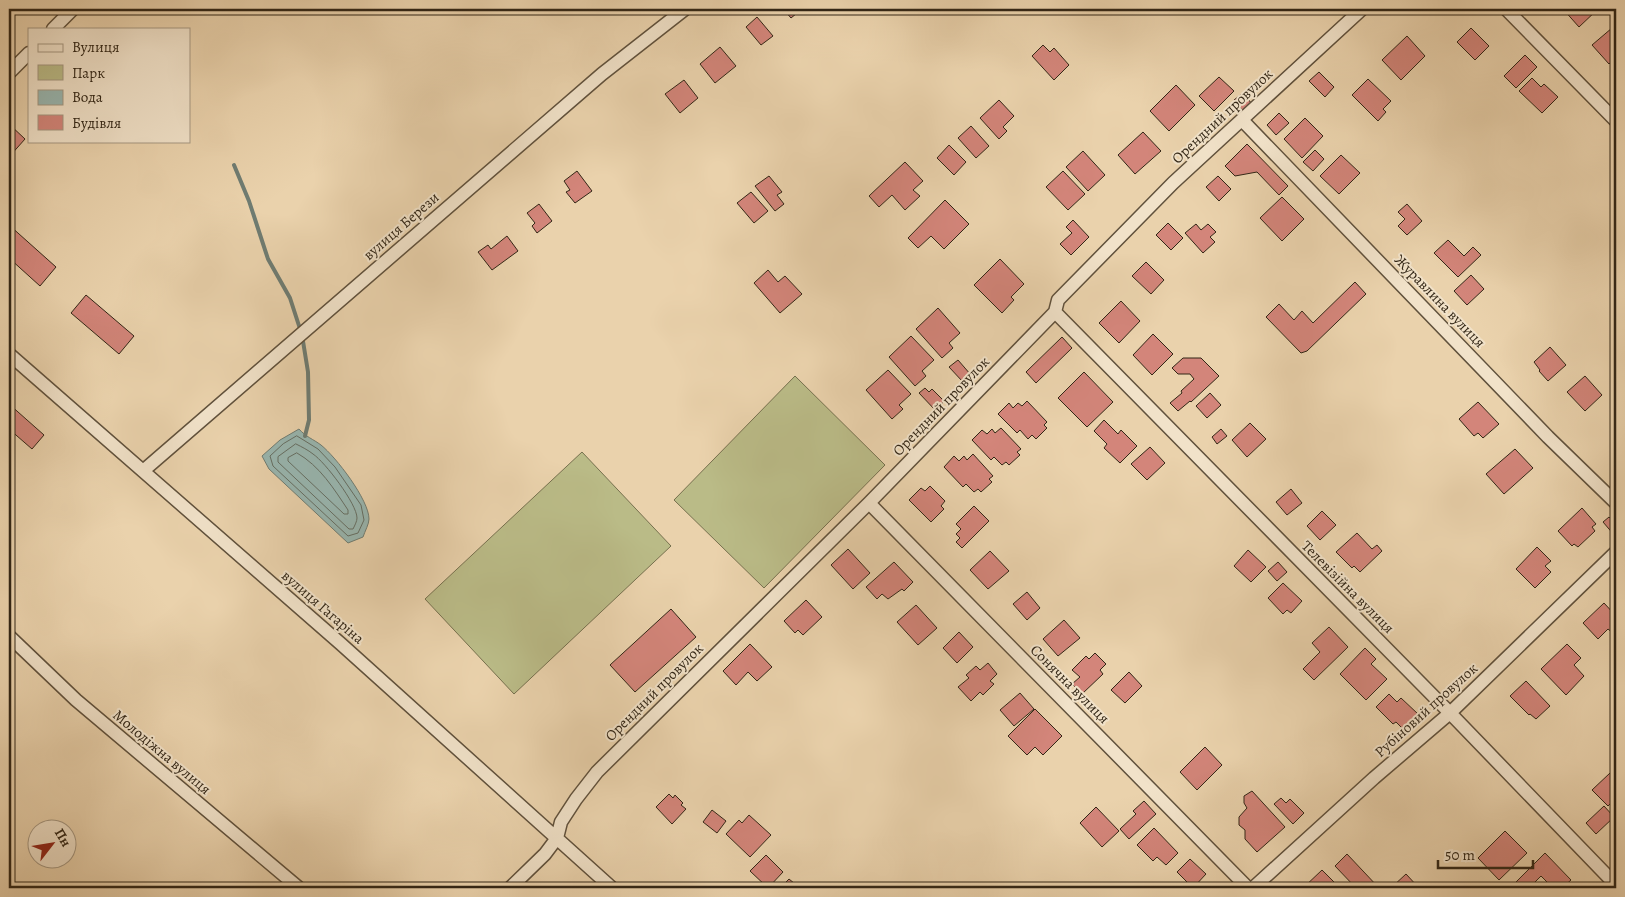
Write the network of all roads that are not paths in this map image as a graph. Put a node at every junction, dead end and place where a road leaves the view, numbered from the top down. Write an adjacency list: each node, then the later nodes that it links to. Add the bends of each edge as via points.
1 (73, 9): 5 (street)
2 (685, 9): 12 (street, вулиця Берези, via 595,80)
3 (1362, 9): 8 (street, Орендний провулок)
4 (1506, 9): 9 (street)
5 (54, 28)
6 (28, 54): 7 (street)
7 (9, 73)
8 (1242, 120): 10 (street, Орендний провулок, via 1173,183 1058,300); 13 (street, Журавлина вулиця, via 1548,437)
9 (1616, 121)
10 (1055, 312): 14 (street, Орендний провулок); 17 (street, Телевізійна вулиця)
11 (9, 354): 12 (street, вулиця Гагаріна)
12 (143, 472): 18 (street, вулиця Гагаріна)
13 (1616, 502)
14 (870, 503): 18 (street, Орендний провулок, via 597,772 561,822); 23 (street, Сонячна вулиця)
15 (1616, 552): 17 (street, Рубіновий провулок)
16 (9, 636): 20 (street, Молодіжна вулиця, via 76,700)
17 (1450, 713): 19 (street, Телевізійна вулиця); 24 (street, Рубіновий провулок)
18 (557, 838): 21 (street); 22 (street, вулиця Гагаріна)
19 (1616, 885)
20 (299, 888)
21 (510, 888)
22 (612, 888)
23 (1248, 888)
24 (1253, 888)

